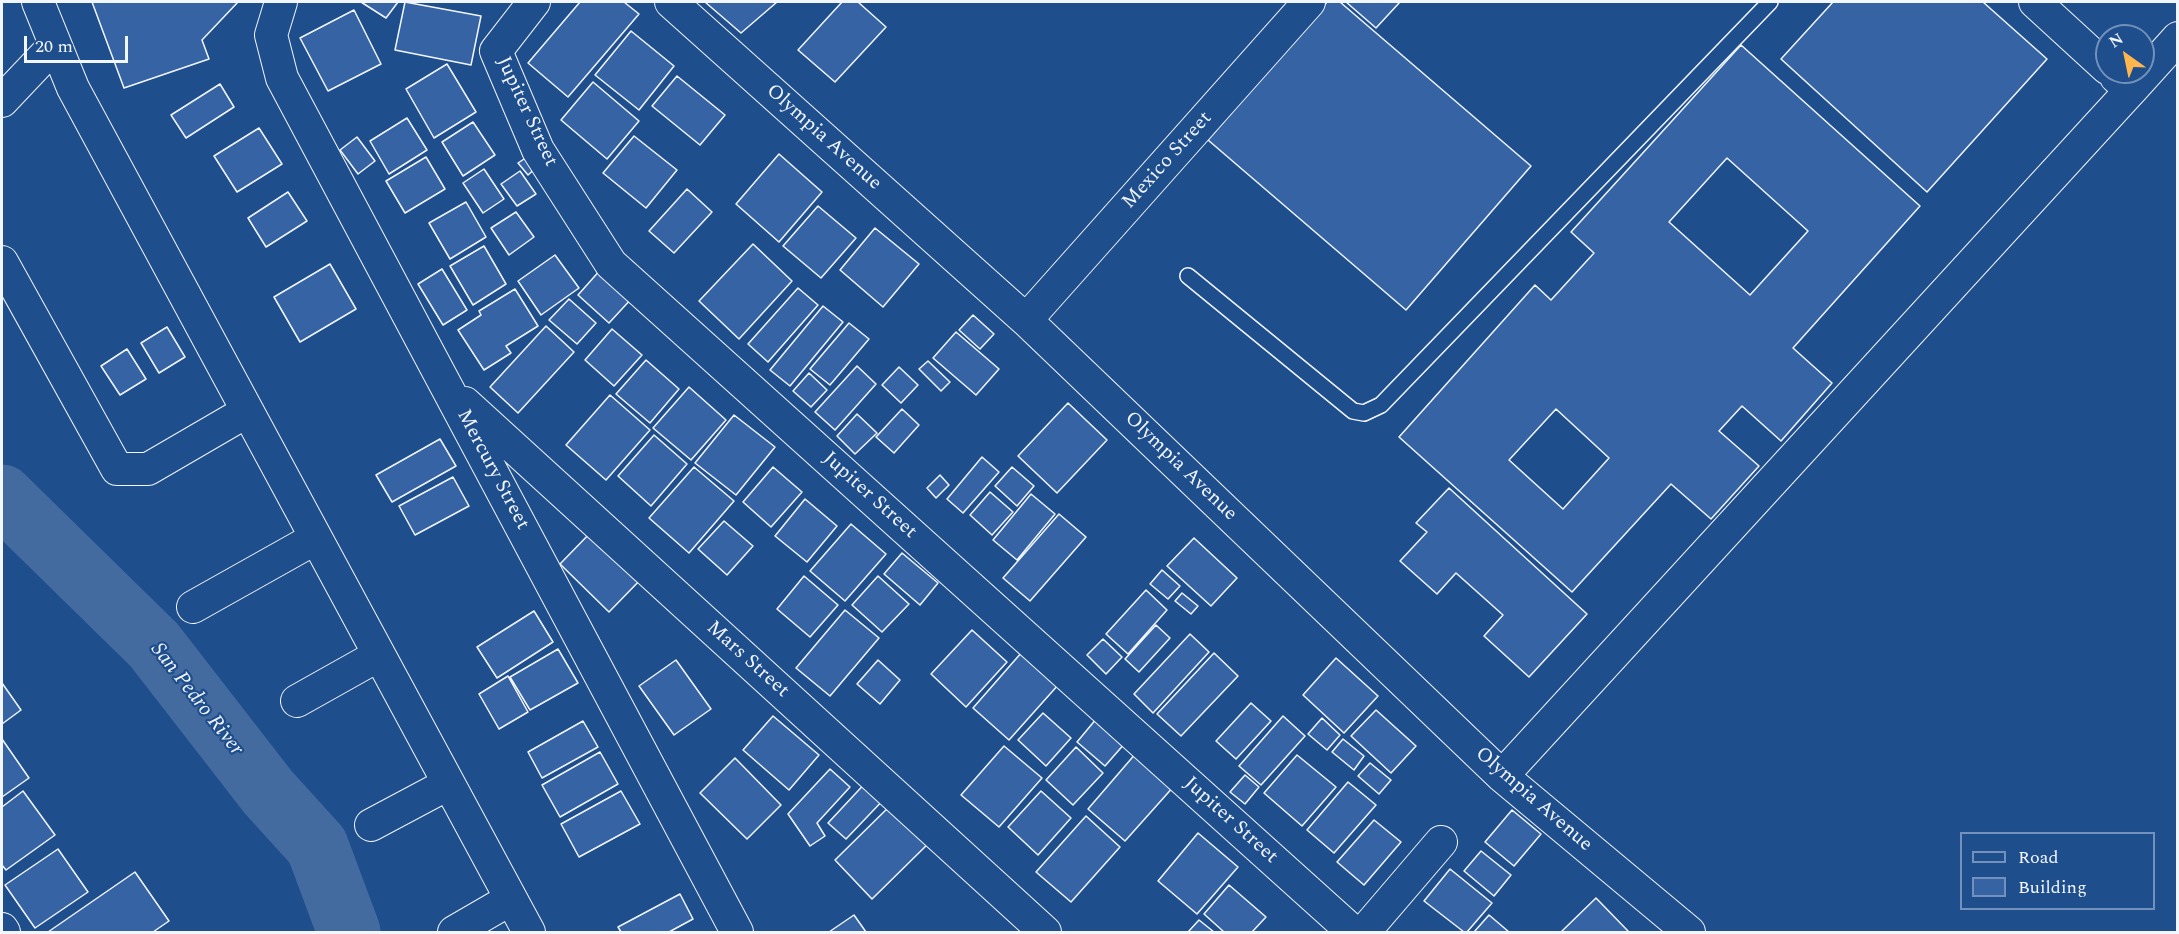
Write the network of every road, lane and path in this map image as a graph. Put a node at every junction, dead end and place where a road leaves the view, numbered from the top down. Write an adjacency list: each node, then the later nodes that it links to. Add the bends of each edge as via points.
1 (38, 2): 9 (street)
2 (281, 2): 17 (street, Mercury Street, via 271,35 282,78)
3 (534, 2): 32 (street, Jupiter Street, via 496,51 538,150 611,264)
4 (671, 2): 16 (street, Olympia Avenue)
5 (1309, 2): 16 (street, Mexico Street)
6 (1770, 2): 15 (lane, via 1381,405 1364,412 1353,411)
7 (2035, 2): 11 (street)
8 (2178, 38): 10 (street)
9 (54, 46): 13 (street); 18 (street, via 78,99)
10 (2155, 55)
11 (2095, 57)
12 (2118, 84): 23 (street)
13 (2, 101)
14 (2, 262): 18 (street, via 117,469 148,469)
15 (1188, 276)
16 (1026, 320): 23 (street, Olympia Avenue)
17 (448, 388): 30 (street, Mercury Street); 31 (street, Mars Street)
18 (246, 412): 19 (street)
19 (316, 538): 20 (street); 21 (street)
20 (193, 607)
21 (379, 656): 22 (street); 24 (street)
22 (297, 701)
23 (1502, 776): 34 (street, Olympia Avenue)
24 (448, 784): 25 (street); 27 (street)
25 (371, 825)
26 (1440, 842): 33 (street)
27 (511, 899): 28 (street); 29 (street)
28 (454, 933)
29 (529, 933)
30 (737, 933)
31 (1045, 933)
32 (1353, 933)
33 (1364, 933)
34 (1689, 933)

